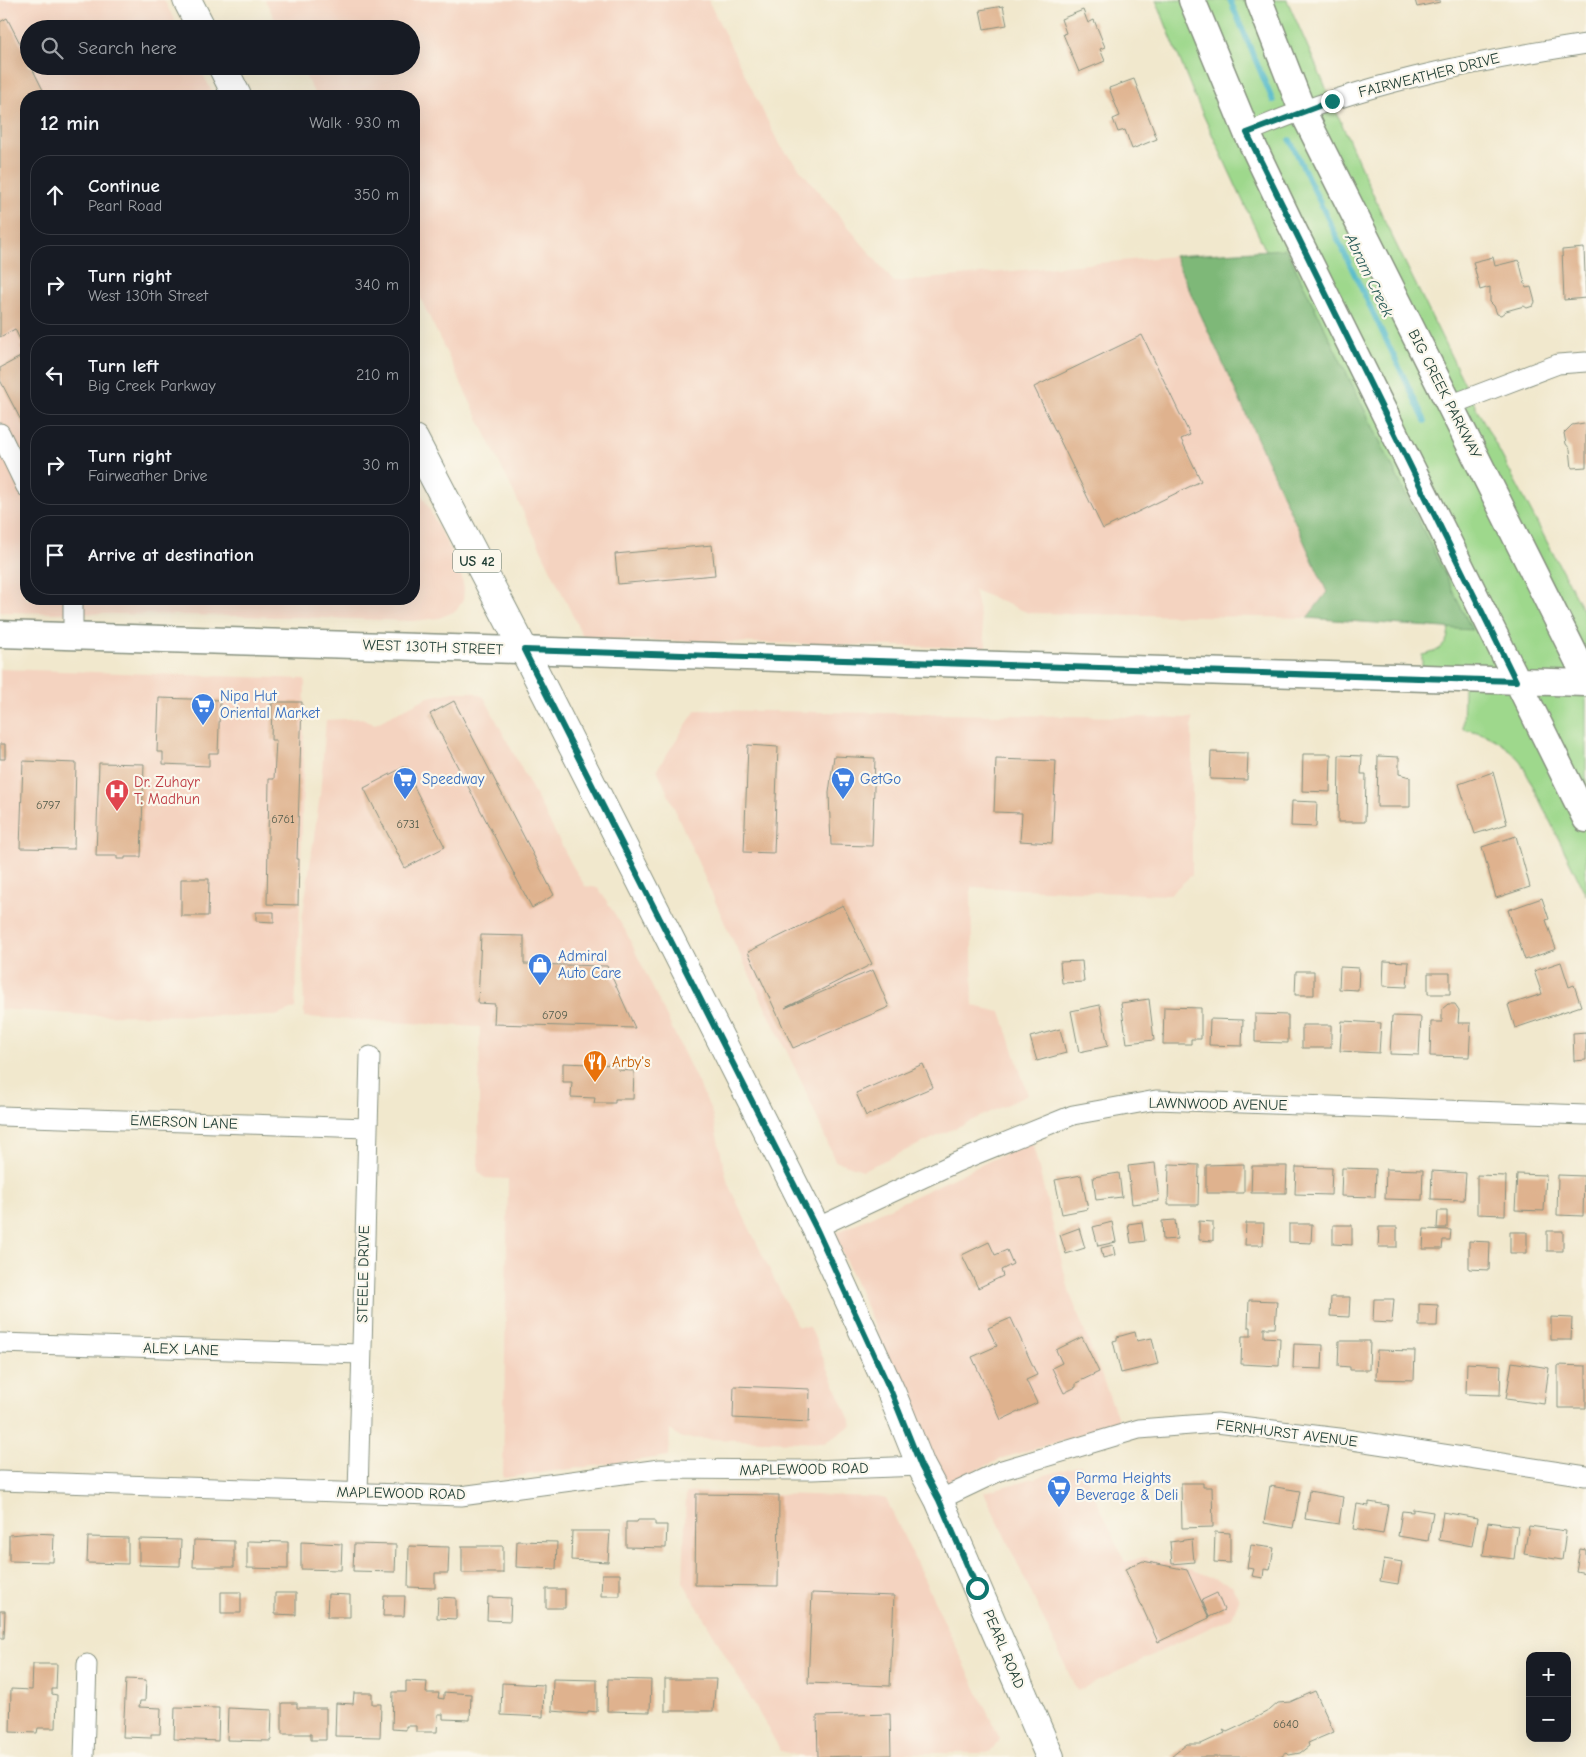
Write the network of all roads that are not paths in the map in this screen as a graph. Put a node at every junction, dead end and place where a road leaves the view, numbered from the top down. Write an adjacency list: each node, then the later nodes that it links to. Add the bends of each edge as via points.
1 (187, 0): 4 (main road)
2 (1192, 0): 9 (street)
3 (1259, 0): 8 (street, BIG CREEK PARKWAY)
4 (197, 20)
5 (1586, 44): 8 (street, FAIRWEATHER DRIVE, via 1487,59 1379,85)
6 (226, 75): 7 (main road)
7 (234, 90)
8 (1302, 110): 9 (street, FAIRWEATHER DRIVE); 11 (street, BIG CREEK PARKWAY)
9 (1247, 133): 20 (street)
10 (1586, 362): 11 (street, via 1558,364)
11 (1450, 404): 19 (street, BIG CREEK PARKWAY)
12 (0, 434): 14 (street)
13 (420, 451): 18 (main road, PEARL ROAD / US 42)
14 (20, 474)
15 (73, 605): 17 (street)
16 (0, 634): 17 (street, WEST 130TH STREET)
17 (73, 636): 18 (street, WEST 130TH STREET)
18 (524, 650): 20 (street, WEST 130TH STREET); 27 (main road, PEARL ROAD / US 42)
19 (1586, 677)
20 (1516, 681): 21 (street, WEST 130TH STREET); 22 (street)
21 (1586, 683)
22 (1586, 819)
23 (370, 1056): 26 (street, STEELE DRIVE)
24 (1586, 1115): 27 (street, LAWNWOOD AVENUE, via 1156,1100 1073,1115 957,1162)
25 (0, 1116): 26 (street, EMERSON LANE)
26 (367, 1128): 29 (street, STEELE DRIVE)
27 (816, 1228): 30 (main road, PEARL ROAD / US 42, via 892,1394)
28 (0, 1343): 29 (street, ALEX LANE)
29 (362, 1354): 33 (street, STEELE DRIVE)
30 (921, 1466): 33 (street, MAPLEWOOD ROAD, via 812,1470 660,1469 461,1496); 34 (main road, PEARL ROAD / US 42)
31 (1586, 1476): 34 (street, FERNHURST AVENUE, via 1340,1438 1217,1423 1139,1428 1002,1470)
32 (0, 1481): 33 (street, MAPLEWOOD ROAD)
33 (358, 1493)
34 (939, 1500): 37 (main road, PEARL ROAD / US 42)
35 (87, 1664): 36 (street)
36 (84, 1757)
37 (1050, 1757)

